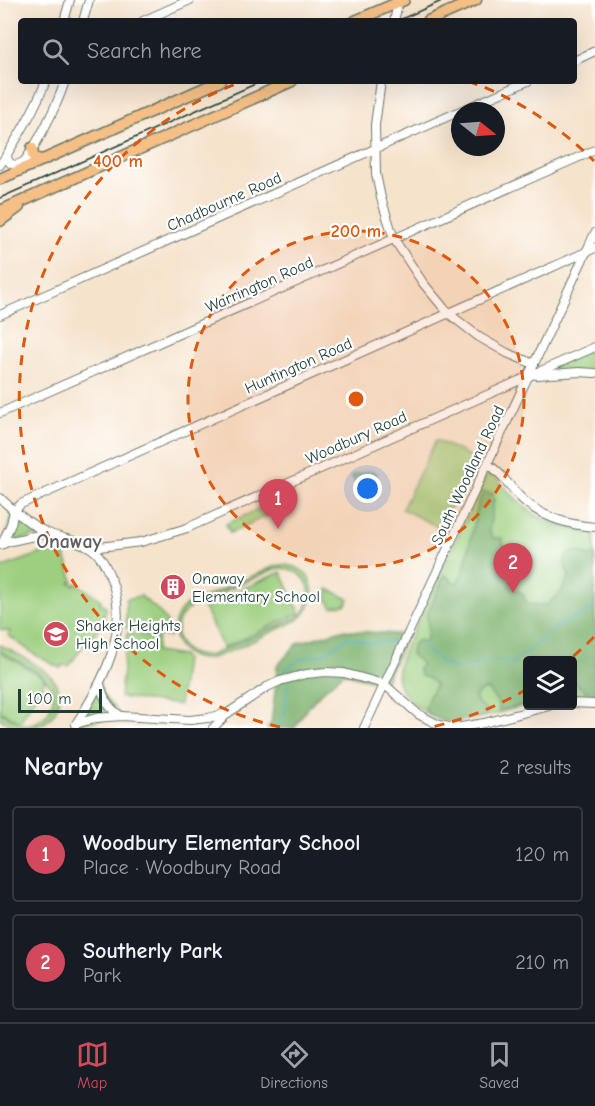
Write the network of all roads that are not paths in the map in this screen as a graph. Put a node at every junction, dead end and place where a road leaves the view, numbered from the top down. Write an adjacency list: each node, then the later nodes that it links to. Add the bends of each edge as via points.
1 (70, 0): 6 (street)
2 (89, 0): 7 (street)
3 (190, 0): 8 (street)
4 (476, 0): 11 (main road)
5 (401, 1): 9 (main road); 10 (street)
6 (65, 18)
7 (84, 18)
8 (150, 18)
9 (362, 18)
10 (395, 18)
11 (435, 18)
12 (595, 51): 13 (street)
13 (577, 60)
14 (45, 84): 23 (street)
15 (64, 84): 20 (street)
16 (213, 84): 24 (main road)
17 (285, 84): 30 (main road)
18 (381, 84): 21 (street)
19 (521, 84): 21 (street, Chadbourne Road)
20 (32, 148): 24 (main road, via 36,159); 25 (street)
21 (375, 148): 34 (street, via 381,198); 38 (street, Chadbourne Road)
22 (595, 150): 34 (street, Warrington Road)
23 (7, 154): 25 (street, via 9,163); 26 (street)
24 (43, 160): 27 (main road)
25 (24, 162): 27 (street)
26 (0, 165)
27 (14, 173): 28 (main road); 29 (street)
28 (0, 179)
29 (0, 186)
30 (29, 198): 31 (main road); 32 (main road)
31 (0, 211)
32 (0, 222)
33 (595, 233): 36 (street, South Woodland Road)
34 (394, 239): 37 (street); 45 (street, Warrington Road)
35 (595, 248): 36 (street, Huntington Road)
36 (586, 252): 37 (street, Huntington Road); 41 (street, South Woodland Road)
37 (448, 313): 41 (street, via 479,338); 48 (street, Huntington Road, via 21,504)
38 (0, 315)
39 (595, 347): 40 (street, Woodbury Road)
40 (570, 358): 42 (street); 44 (street, Woodbury Road)
41 (534, 364): 44 (street, South Woodland Road)
42 (574, 373): 43 (street); 44 (street)
43 (595, 373)
44 (529, 375): 46 (street, South Woodland Road); 52 (street, Woodbury Road, via 187,528 141,542)
45 (0, 413)
46 (488, 464): 49 (street, via 540,511 570,524); 54 (street, South Woodland Road)
47 (0, 498): 48 (street)
48 (14, 511): 50 (street); 51 (street)
49 (595, 527)
50 (48, 533): 51 (street); 52 (street)
51 (1, 545)
52 (91, 548): 53 (street, via 105,564 117,606 113,647)
53 (100, 684): 59 (street, via 106,702); 61 (street)
54 (384, 684): 57 (street, via 418,714 449,728); 58 (street, via 326,672 280,681); 63 (street, South Woodland Road)
55 (577, 703): 56 (street)
56 (595, 704)
57 (531, 710)
58 (228, 713): 60 (street); 62 (street)
59 (121, 716): 60 (street); 61 (street, via 96,718)
60 (192, 724)
61 (74, 726)
62 (213, 728)
63 (364, 728)

